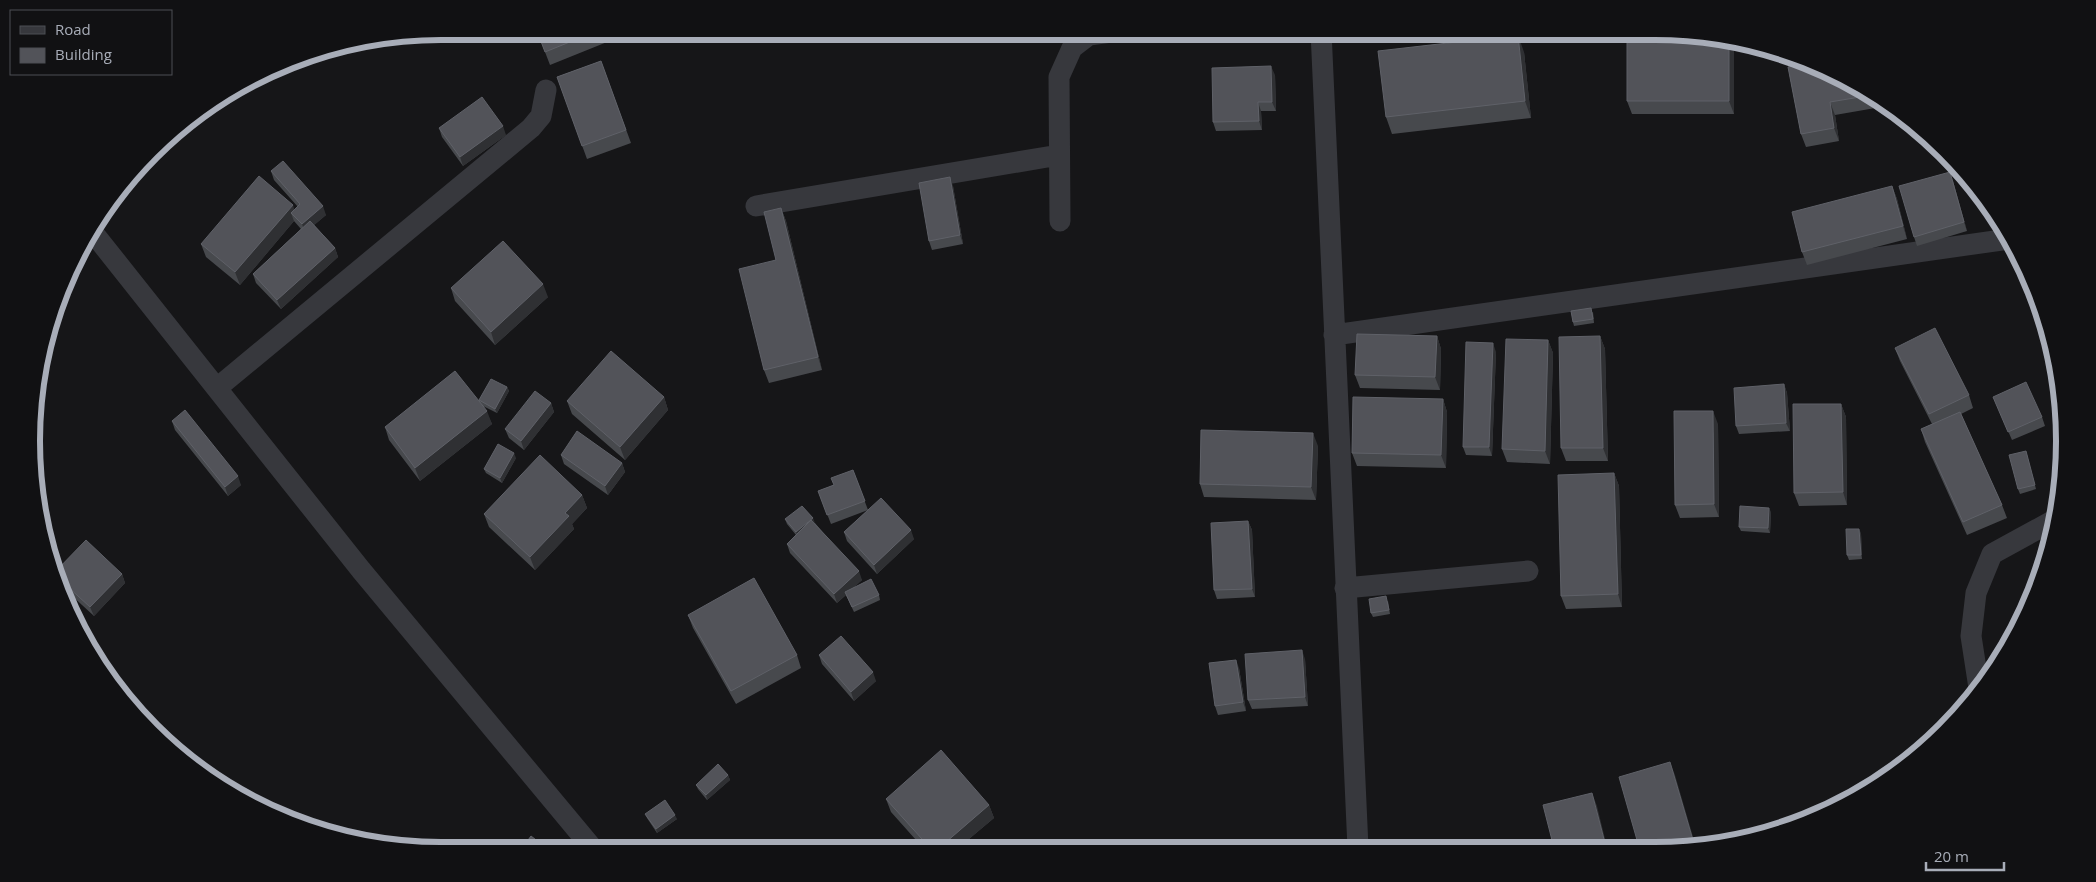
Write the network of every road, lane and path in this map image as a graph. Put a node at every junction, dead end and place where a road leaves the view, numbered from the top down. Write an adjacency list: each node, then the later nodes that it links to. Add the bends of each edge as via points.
1 (1083, 40): 4 (street, via 1072,48 1059,77)
2 (1321, 40): 9 (street)
3 (546, 90): 10 (street, via 541,116 531,128)
4 (1060, 155): 5 (street); 6 (street)
5 (756, 206)
6 (1060, 222)
7 (96, 237): 10 (street)
8 (2001, 240): 9 (street)
9 (1334, 335): 13 (street)
10 (217, 388): 15 (street, via 361,570)
11 (2047, 524): 14 (street, via 1992,554 1976,593 1971,636)
12 (1528, 571): 13 (street)
13 (1345, 588): 16 (street)
14 (1978, 679)
15 (587, 842)
16 (1358, 842)

